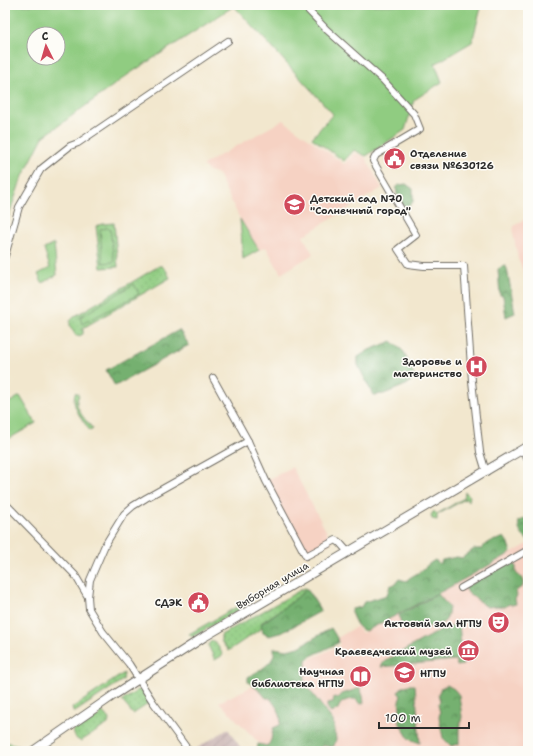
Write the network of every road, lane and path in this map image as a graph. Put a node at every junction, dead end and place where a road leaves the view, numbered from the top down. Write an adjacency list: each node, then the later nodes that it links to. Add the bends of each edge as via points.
1 (303, 5): 8 (street, via 383,80 414,114 420,129 376,155 373,161 416,234 398,249 408,264 464,266 472,381 480,452)
2 (228, 41): 3 (street, via 41,168 19,207)
3 (5, 256)
4 (213, 378): 5 (street)
5 (248, 441): 11 (street, via 306,556 336,540); 13 (street, via 146,498 124,514 105,545 93,572)
6 (525, 448): 7 (street); 8 (main road, Выборная улица)
7 (528, 460)
8 (486, 472): 11 (main road, Выборная улица)
9 (5, 503): 13 (street, via 75,575)
10 (528, 550): 12 (street)
11 (347, 552): 14 (main road, Выборная улица)
12 (460, 588)
13 (88, 597): 14 (street, via 93,617)
14 (139, 679): 15 (main road, Выборная улица); 16 (street)
15 (33, 751)
16 (189, 751)

